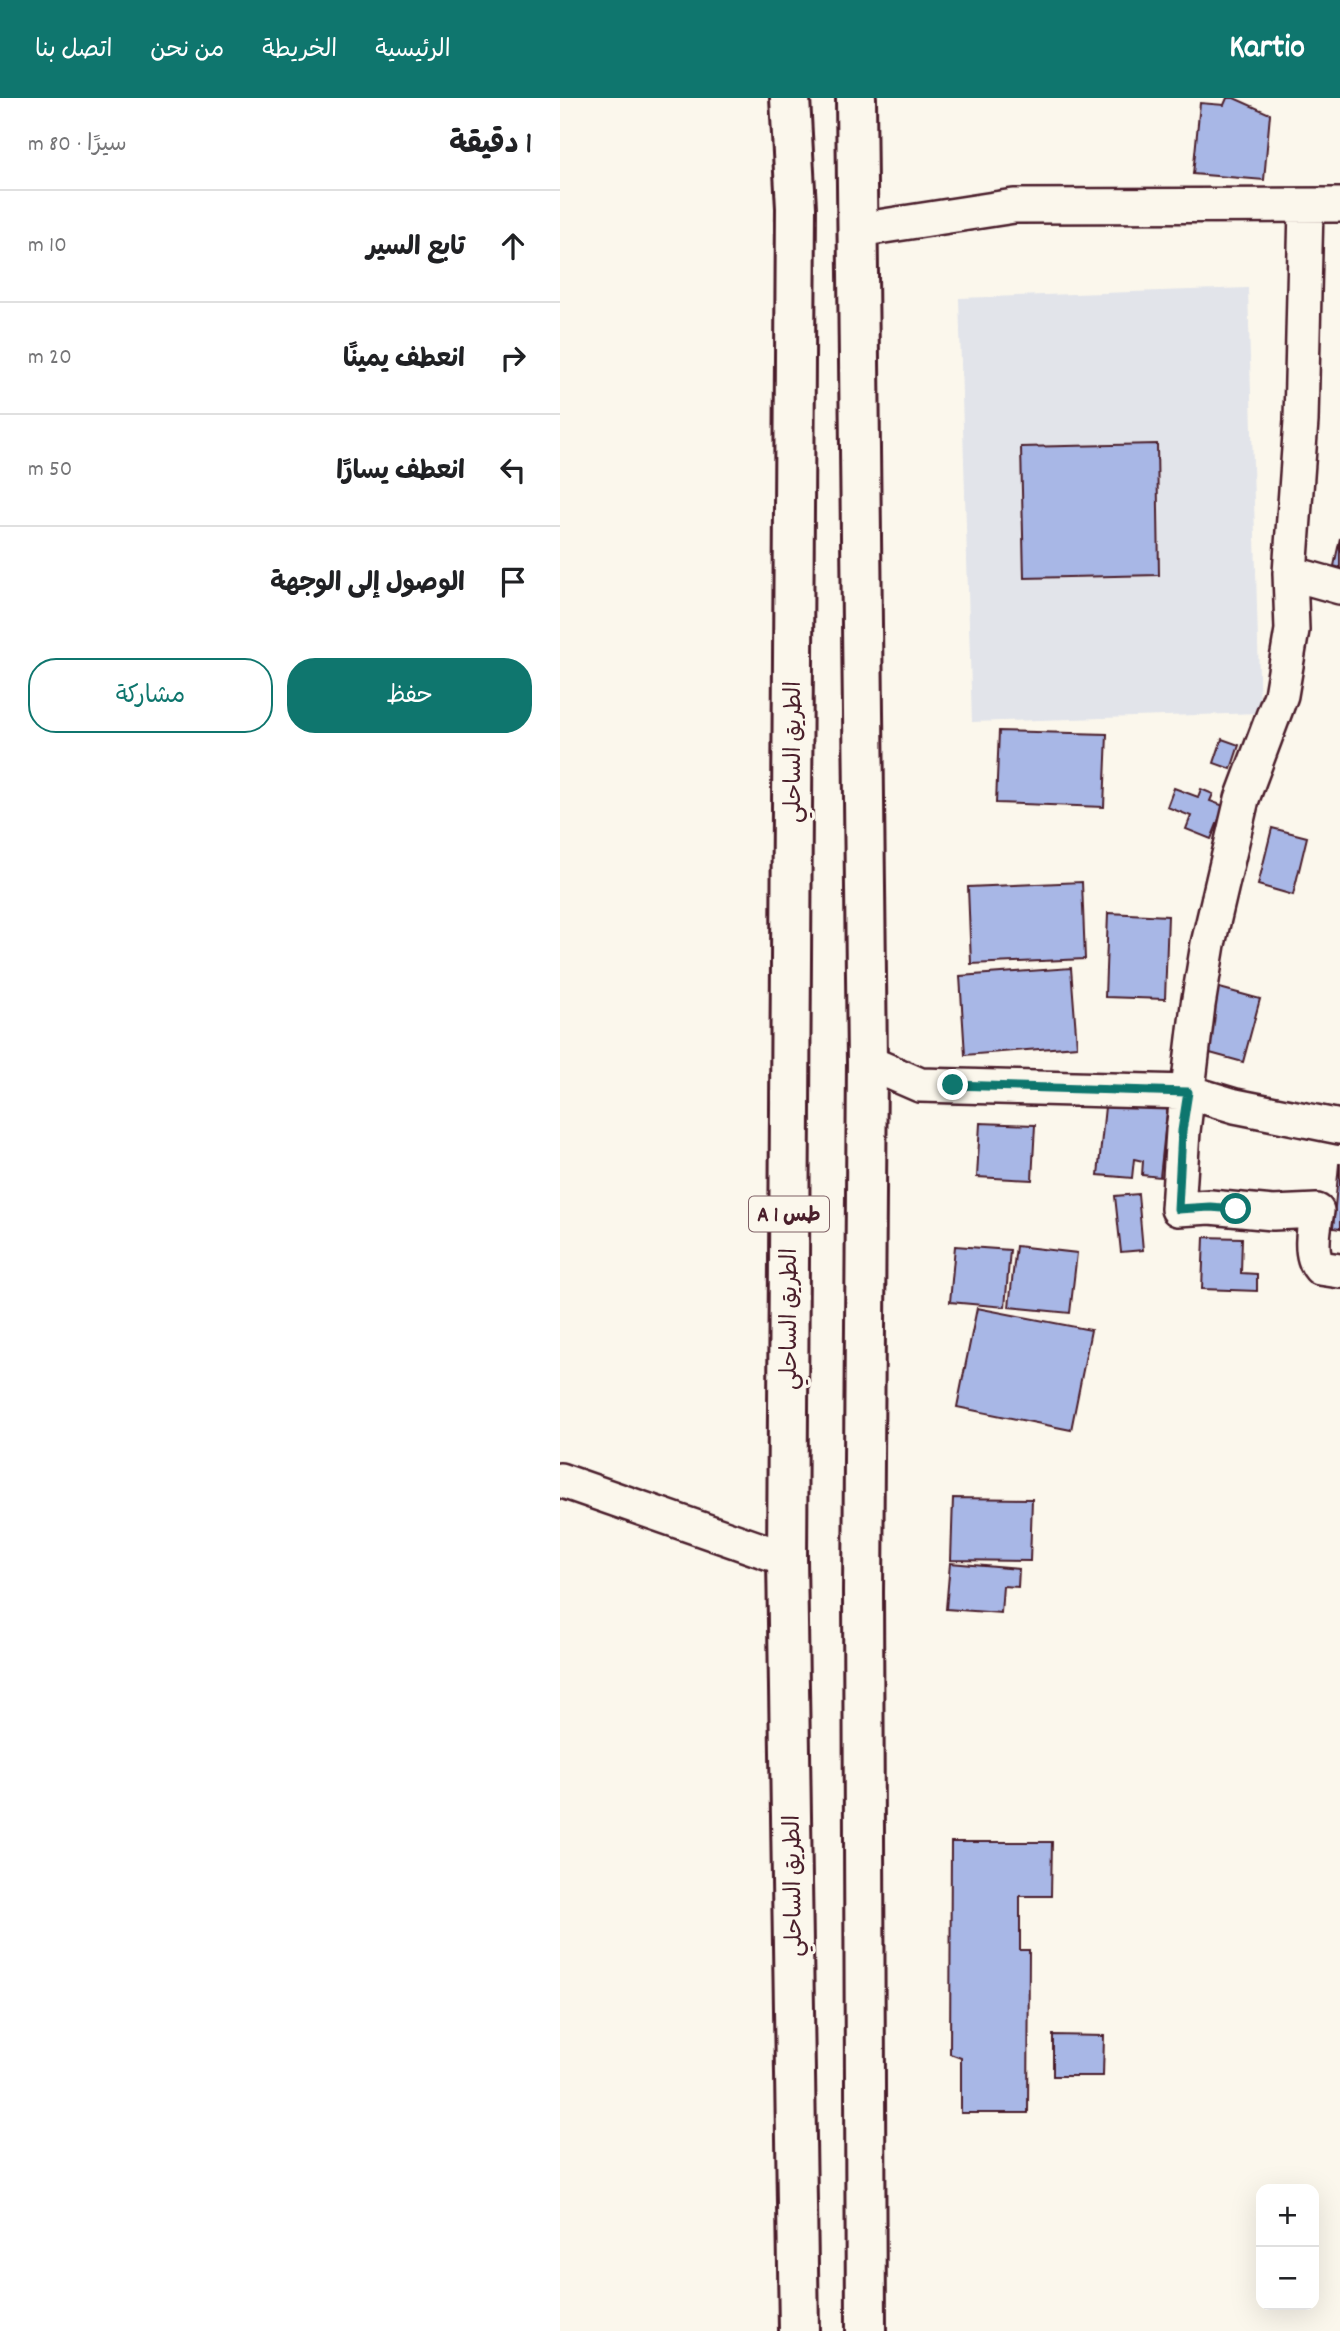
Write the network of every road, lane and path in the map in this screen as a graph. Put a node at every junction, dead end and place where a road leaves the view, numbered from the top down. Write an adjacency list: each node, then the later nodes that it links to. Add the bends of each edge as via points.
1 (790, 98): 13 (highway, الطريق الساحلي / A 1 طس, via 796,222)
2 (857, 103): 5 (highway)
3 (1340, 205): 4 (street)
4 (1306, 207): 5 (street, via 1014,206); 6 (street, via 1301,421)
5 (858, 230): 8 (highway)
6 (1290, 573): 7 (street); 9 (street, via 1292,630 1287,667 1242,799 1217,898)
7 (1340, 587)
8 (867, 1062): 9 (street, via 920,1085); 15 (highway, via 863,1592)
9 (1188, 1092): 10 (street); 11 (street, via 1178,1209 1317,1211 1315,1261 1320,1268)
10 (1340, 1127)
11 (1340, 1270)
12 (560, 1480): 13 (street)
13 (787, 1559): 14 (highway, الطريق الساحلي / A 1 طس)
14 (799, 2331)
15 (866, 2331)

